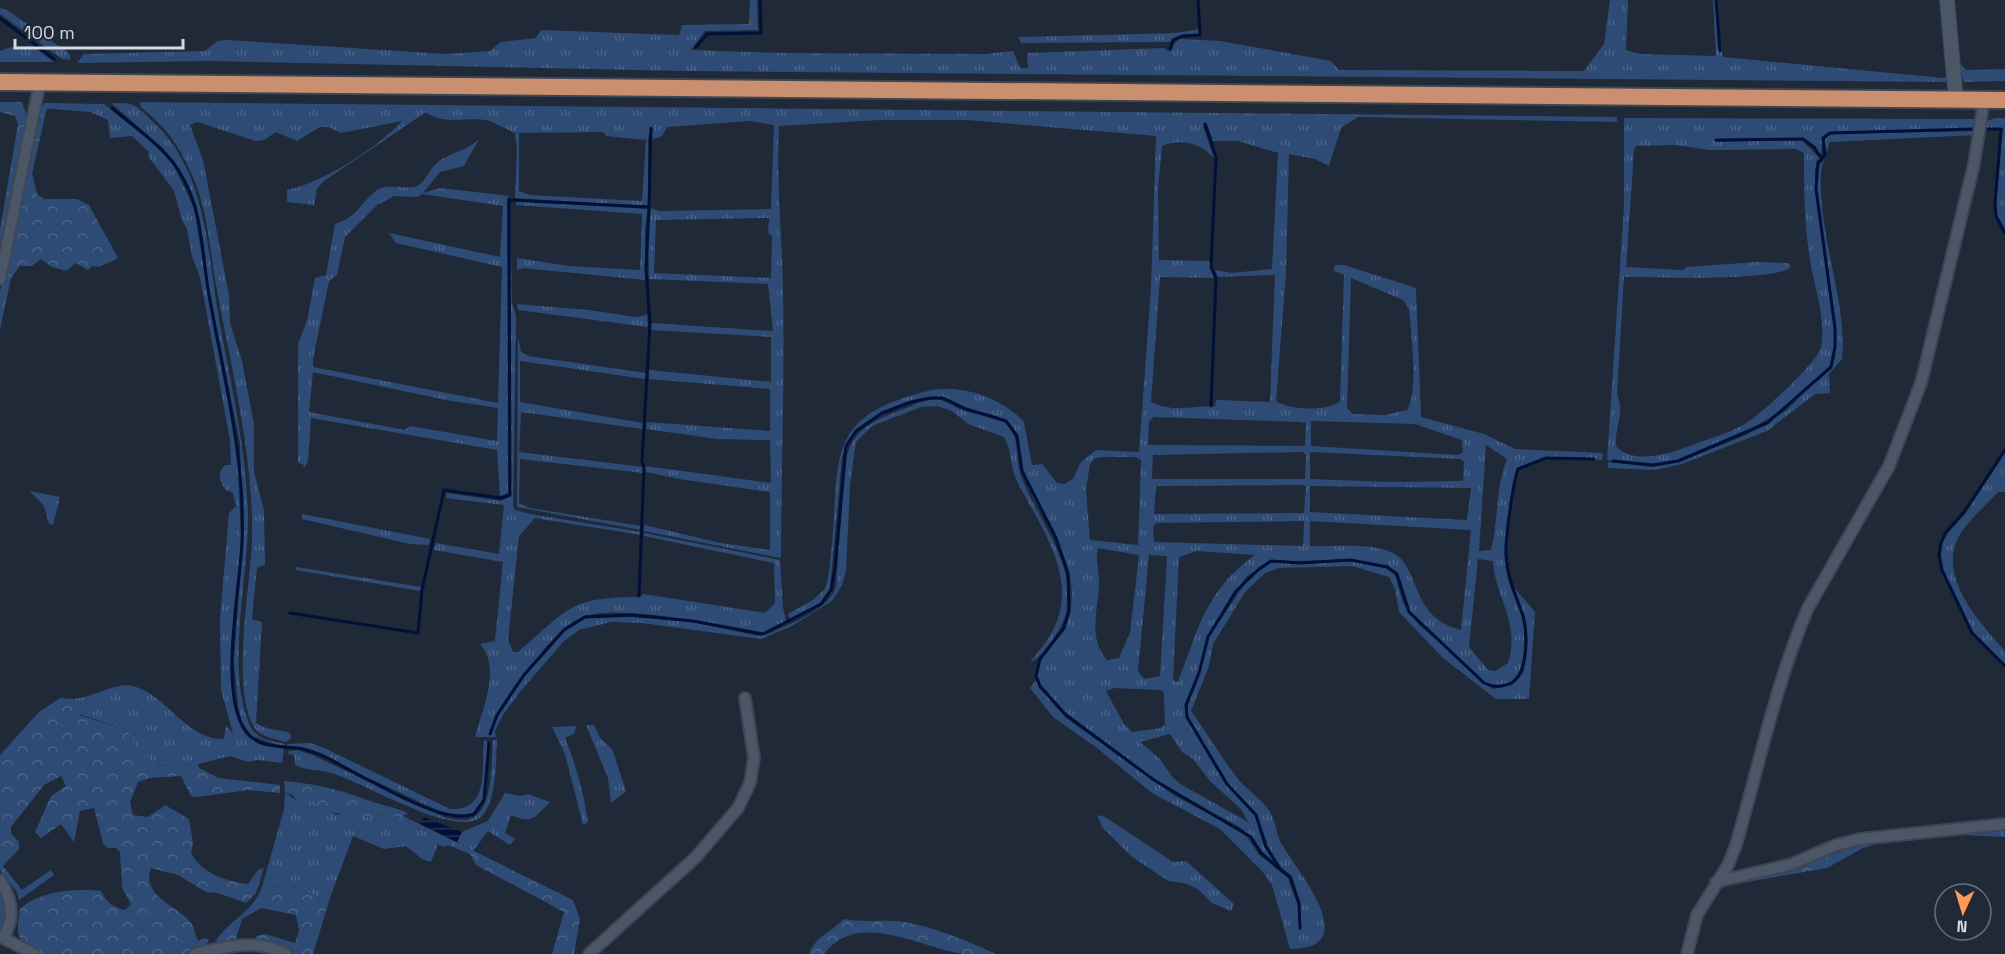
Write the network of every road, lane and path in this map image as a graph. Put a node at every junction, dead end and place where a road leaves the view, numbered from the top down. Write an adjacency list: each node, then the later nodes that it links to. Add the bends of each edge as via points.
1 (1947, 0): 4 (street)
2 (0, 82): 3 (highway)
3 (40, 82): 4 (highway); 7 (street)
4 (1956, 100): 5 (highway)
5 (1984, 100): 6 (highway); 11 (street, via 1974,164 1921,383 1889,466 1808,608 1772,704 1736,845)
6 (2005, 100)
7 (0, 279)
8 (745, 698): 15 (street, via 754,758 750,783 738,808 696,857)
9 (2005, 824): 11 (street, via 1860,839 1792,864)
10 (0, 880): 12 (street, via 11,901 11,922 3,938)
11 (1716, 882): 16 (street, via 1697,915)
12 (34, 954)
13 (195, 954): 14 (street, via 255,945)
14 (286, 954)
15 (589, 954)
16 (1687, 954)

